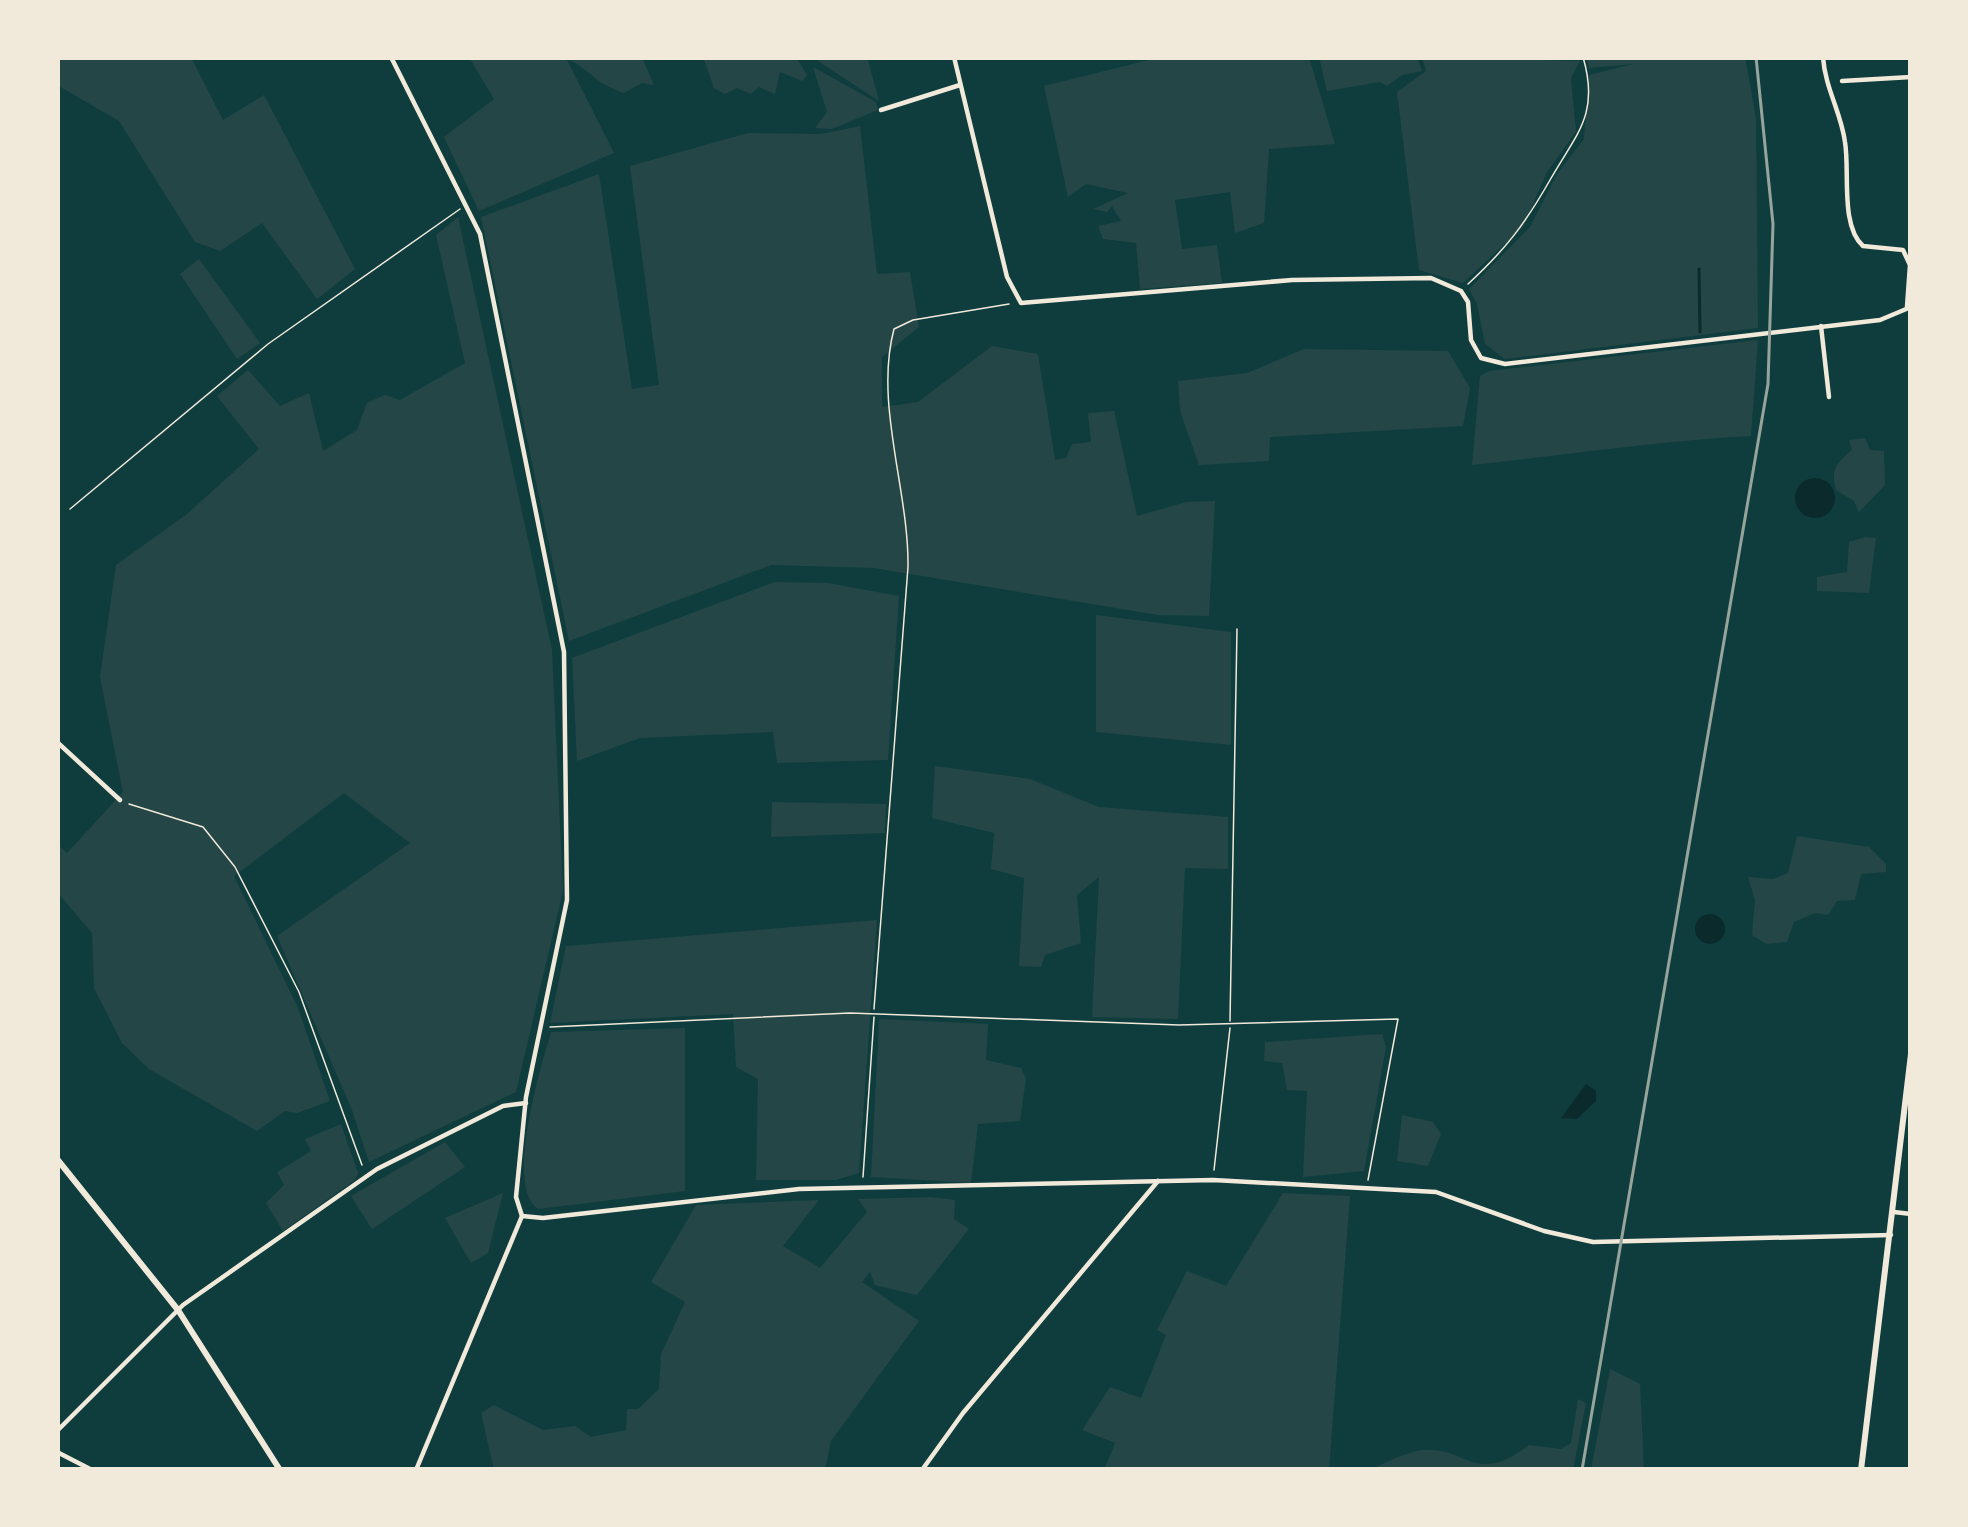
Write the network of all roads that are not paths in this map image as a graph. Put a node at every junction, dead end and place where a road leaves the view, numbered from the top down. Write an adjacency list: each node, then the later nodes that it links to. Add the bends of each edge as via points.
1 (392, 57): 14 (street, via 480,234 564,652 567,900)
2 (954, 57): 6 (street)
3 (1823, 57): 8 (street, via 1846,144 1852,231 1863,247 1903,250)
4 (1911, 77): 5 (street)
5 (1842, 82)
6 (960, 85): 7 (street); 9 (street, via 1016,300 1030,305 1292,280 1430,278 1461,291 1471,340 1486,363)
7 (881, 110)
8 (1909, 307): 9 (street, via 1880,320)
9 (1821, 326): 10 (street)
10 (1829, 397)
11 (57, 742): 12 (street)
12 (120, 800)
13 (1911, 1054): 17 (main road)
14 (526, 1103): 19 (street, via 516,1197); 21 (street, via 503,1106 368,1176)
15 (57, 1159): 21 (main road)
16 (1158, 1181): 19 (street, via 743,1192); 20 (street, via 1456,1196 1593,1242); 27 (street)
17 (1894, 1212): 18 (street); 20 (main road)
18 (1911, 1214)
19 (522, 1216): 26 (street)
20 (1891, 1235): 28 (main road)
21 (178, 1310): 22 (street); 25 (main road)
22 (57, 1431)
23 (57, 1452): 24 (street)
24 (92, 1470)
25 (280, 1470)
26 (416, 1470)
27 (922, 1470)
28 (1861, 1470)

